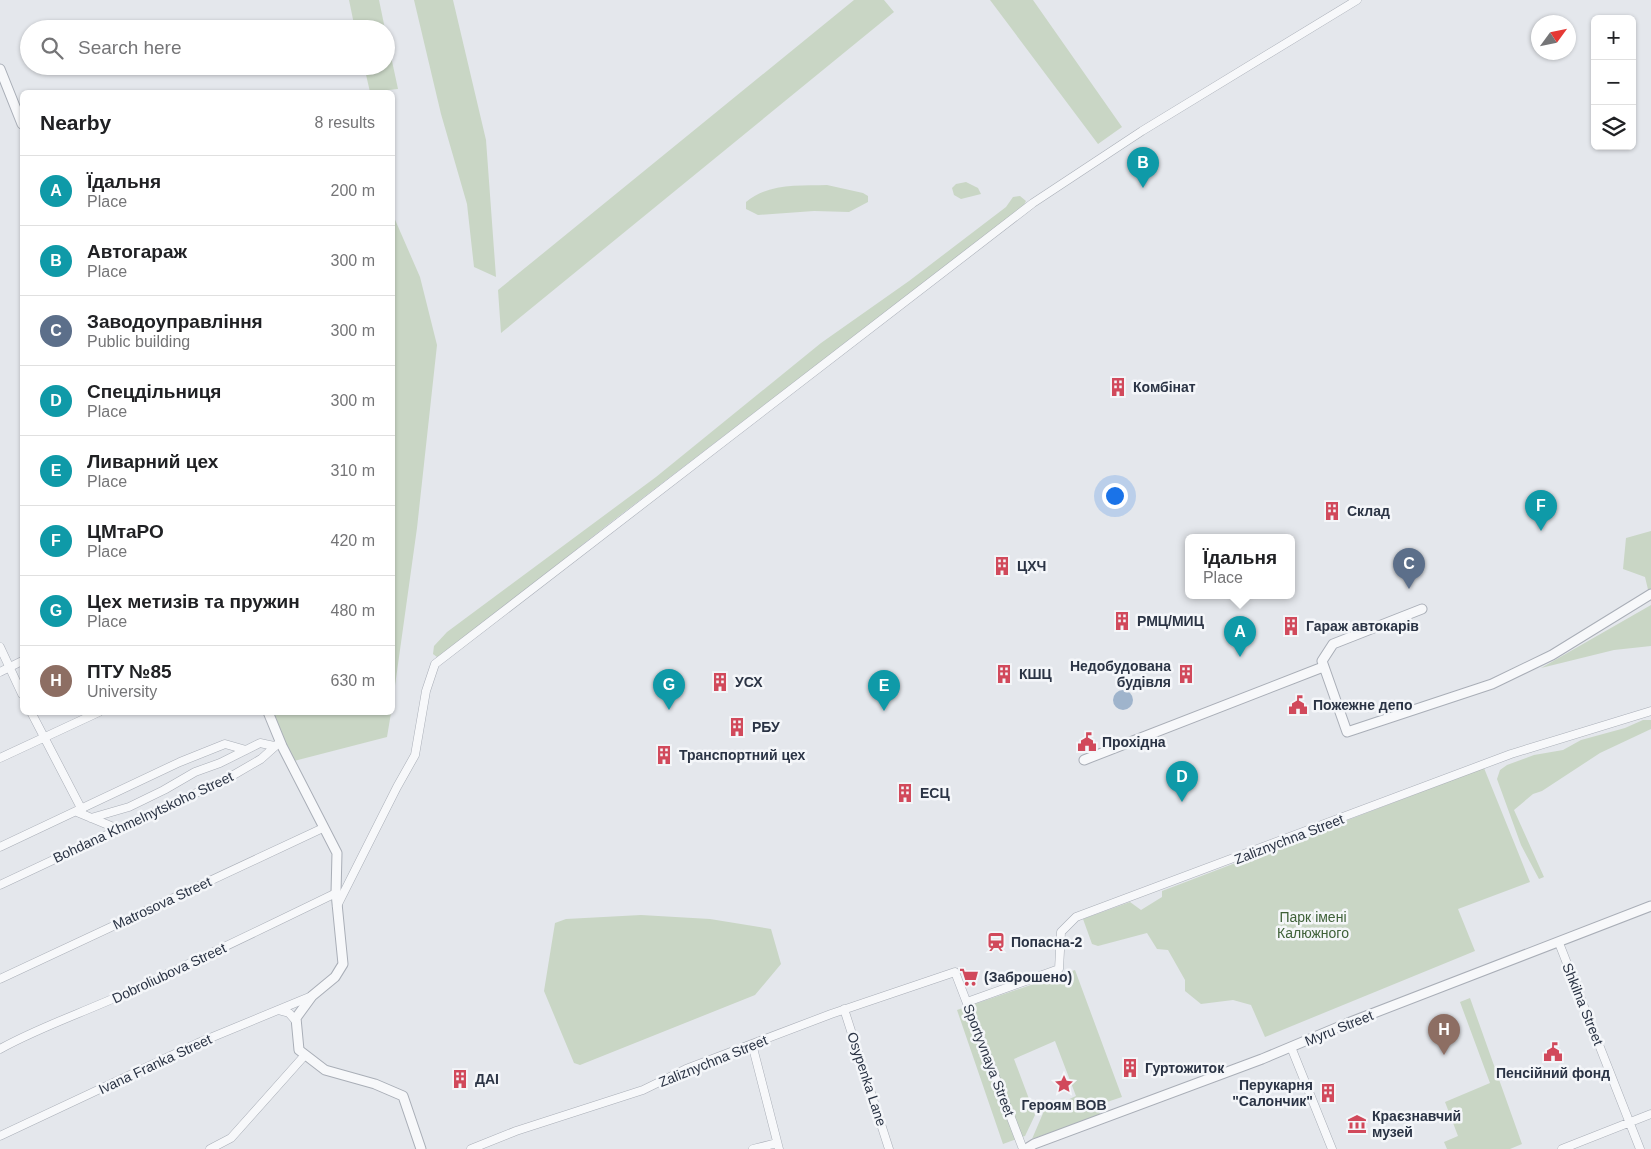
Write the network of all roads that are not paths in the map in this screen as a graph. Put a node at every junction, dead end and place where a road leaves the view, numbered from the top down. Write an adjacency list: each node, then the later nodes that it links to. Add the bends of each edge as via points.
1 (1357, 0): 28 (street, via 1142,131 1033,203 435,664 426,691 415,755)
2 (0, 69): 3 (street)
3 (20, 119)
4 (1651, 594): 9 (street, via 1552,655 1492,684 1347,732)
5 (1422, 609): 9 (street, via 1333,644 1322,660)
6 (0, 647): 8 (street)
7 (20, 662): 8 (street)
8 (9, 667): 10 (street); 11 (street)
9 (1323, 667): 20 (street)
10 (0, 672)
11 (20, 690)
12 (1651, 711): 34 (street, Zaliznychna Street, via 1511,754 1076,917 1061,932 1059,969)
13 (32, 715): 16 (street)
14 (93, 715): 16 (street)
15 (269, 715): 17 (street)
16 (44, 738): 19 (street); 21 (street)
17 (277, 744): 18 (street, via 260,743); 23 (street); 24 (street, Bohdana Khmelnytskoho Street, via 261,759 230,777)
18 (246, 750): 21 (street, via 225,744); 22 (street, via 195,772 129,807)
19 (0, 758)
20 (1084, 760)
21 (79, 811): 22 (street); 25 (street)
22 (91, 818): 24 (street)
23 (324, 828): 27 (street, via 337,853); 32 (street, Matrosova Street)
24 (118, 829): 26 (street, Bohdana Khmelnytskoho Street)
25 (0, 847)
26 (0, 885)
27 (336, 894): 28 (street); 40 (street, Dobroliubova Street, via 120,996 28,1033)
28 (337, 906): 33 (street, via 343,964 335,977)
29 (1651, 906): 30 (street, Myru Street)
30 (1559, 943): 39 (street, Myru Street); 43 (street, Shkilna Street)
31 (955, 972): 34 (street, Sportyvnaya Street); 35 (street, Zaliznychna Street)
32 (0, 979)
33 (312, 996): 36 (street, Ivana Franka Street); 37 (street)
34 (967, 1002): 51 (street, Sportyvnaya Street)
35 (844, 1009): 38 (street, Zaliznychna Street); 50 (street, Osypenka Lane)
36 (278, 1010): 37 (street, via 289,1013); 44 (street, Ivana Franka Street, via 198,1043)
37 (296, 1021): 41 (street, via 299,1050)
38 (752, 1044): 45 (street); 48 (street, Zaliznychna Street, via 686,1069 643,1090)
39 (1291, 1047): 51 (street, Myru Street); 52 (street)
40 (0, 1049)
41 (305, 1055): 46 (street, via 230,1138); 47 (street, via 325,1070 375,1084 403,1096)
42 (1651, 1114): 43 (street)
43 (1630, 1123): 53 (street); 54 (street, Shkilna Street)
44 (0, 1136)
45 (778, 1146): 49 (street)
46 (210, 1149)
47 (421, 1149)
48 (471, 1149)
49 (753, 1149)
50 (889, 1149)
51 (1024, 1149)
52 (1332, 1149)
53 (1562, 1149)
54 (1640, 1149)

